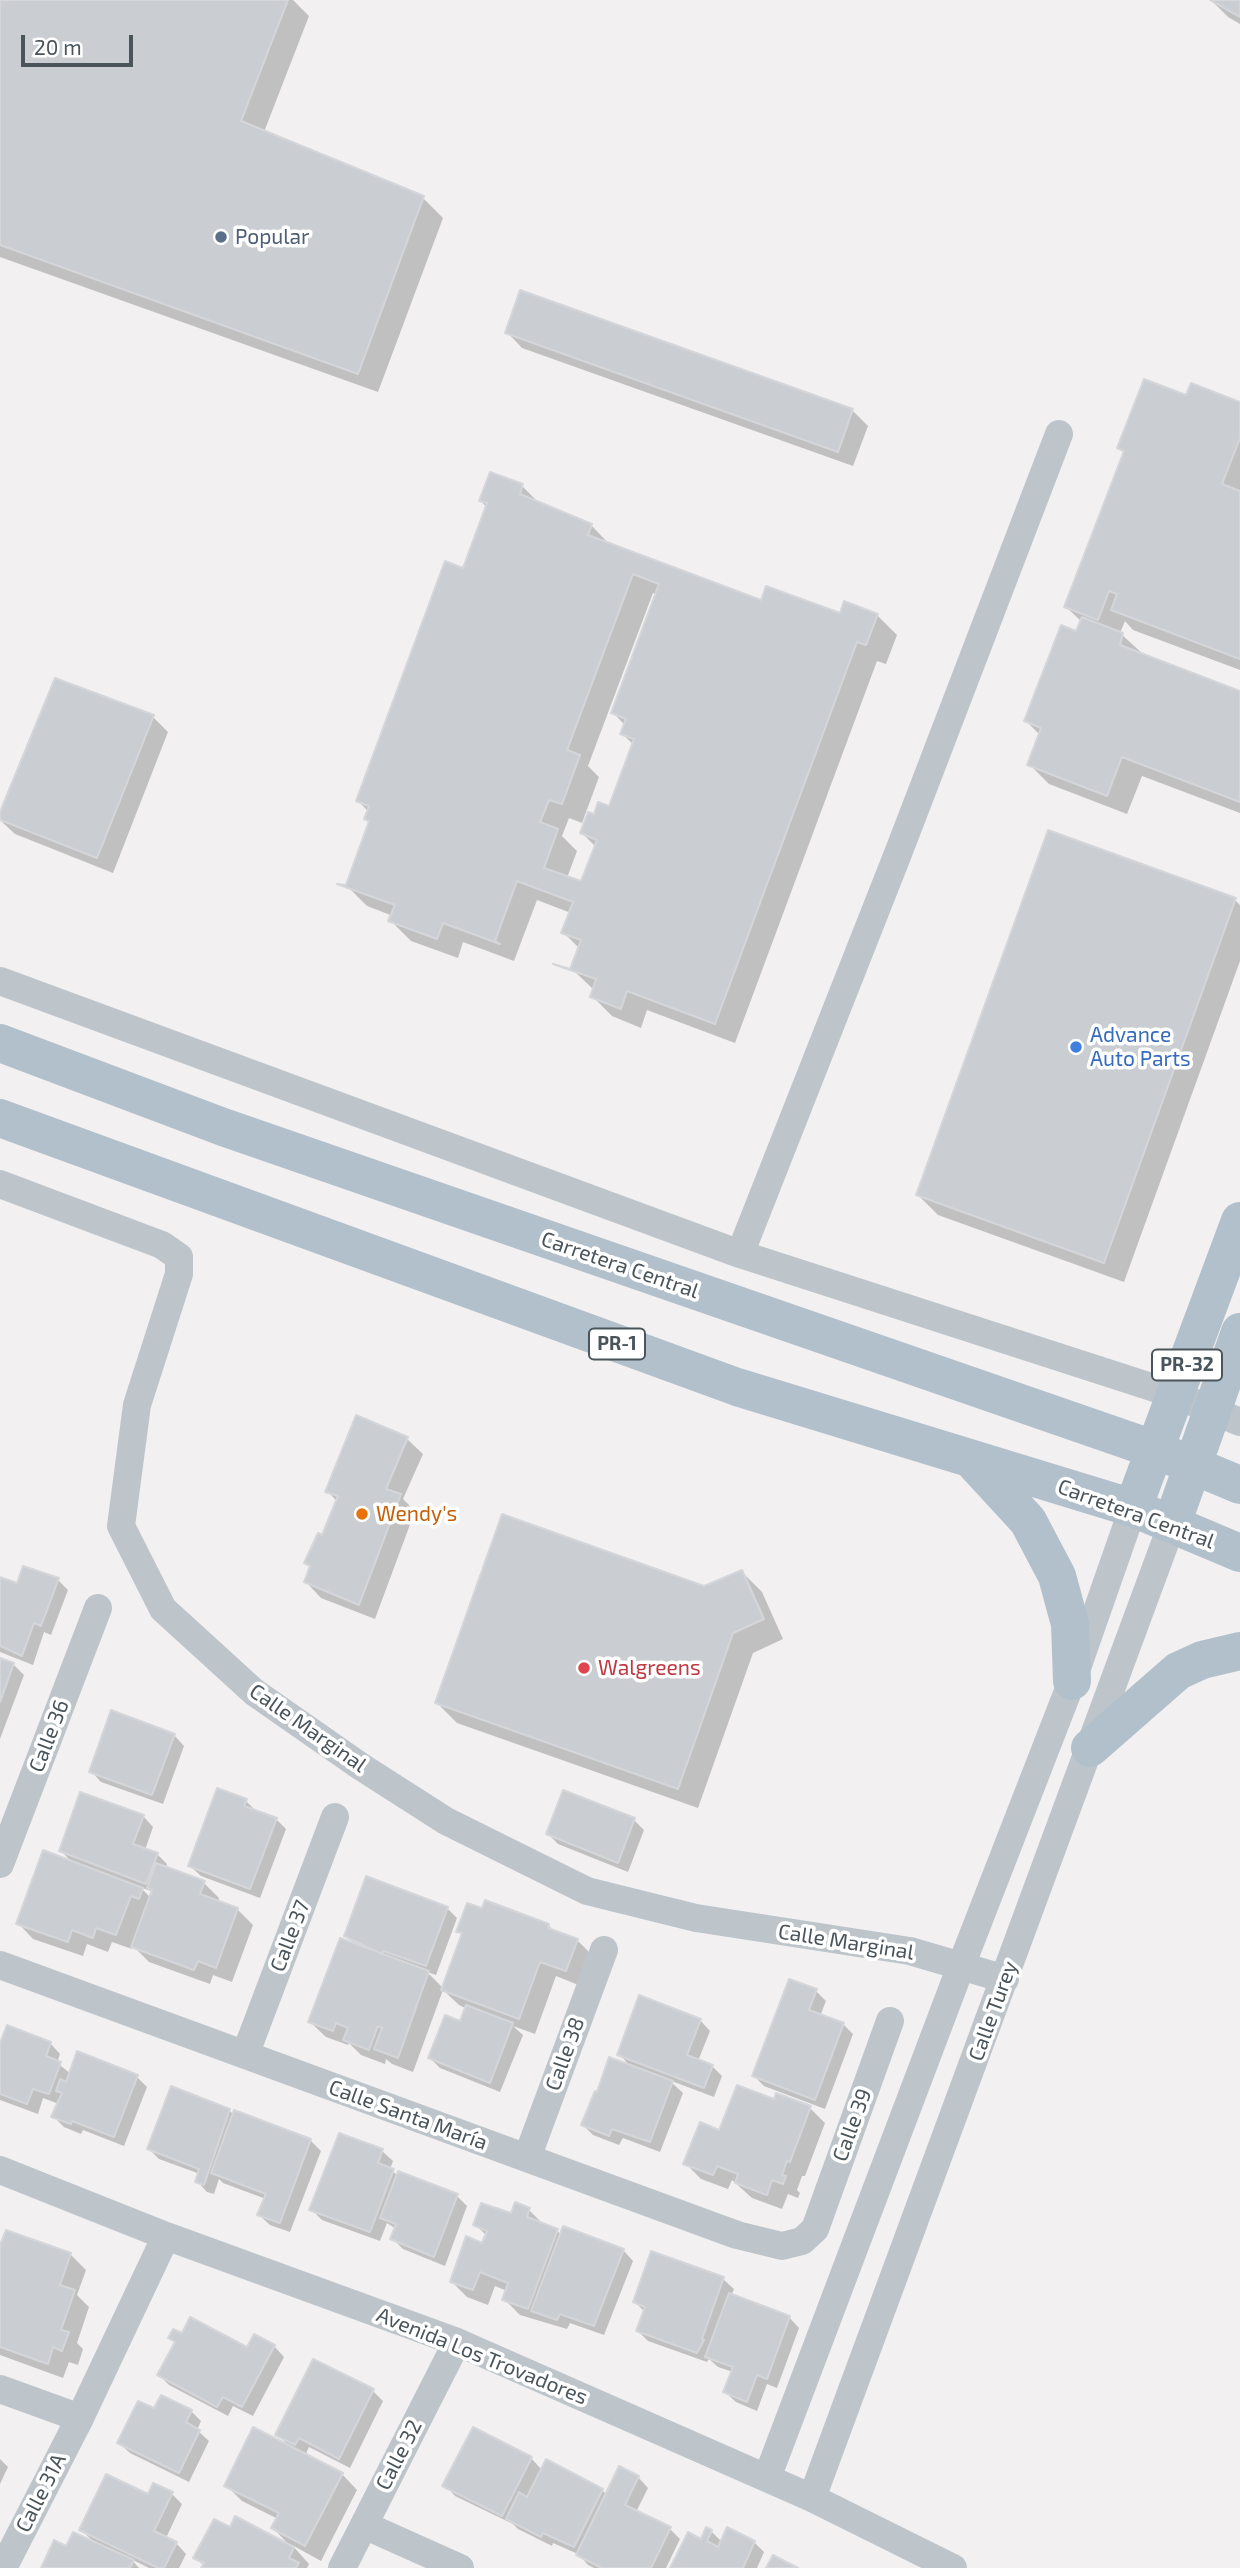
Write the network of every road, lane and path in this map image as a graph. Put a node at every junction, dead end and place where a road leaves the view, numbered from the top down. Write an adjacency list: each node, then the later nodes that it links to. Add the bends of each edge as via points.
1 (1059, 434): 7 (street)
2 (0, 981): 7 (street)
3 (0, 1043): 11 (main road, Carretera Central, via 223,1127)
4 (0, 1118): 12 (main road, Carretera Central / PR-1, via 737,1387)
5 (0, 1184): 26 (street, Calle Marginal, via 162,1245 179,1257 179,1274 136,1405 121,1526 163,1609 254,1692 446,1821 587,1891 696,1918 910,1951)
6 (1240, 1221): 9 (main road, PR-32)
7 (740, 1254): 9 (street)
8 (1240, 1332): 10 (main road)
9 (1176, 1395): 10 (street); 11 (main road, PR-32)
10 (1226, 1416): 13 (main road)
11 (1156, 1450): 13 (main road, Carretera Central); 15 (main road, PR-32)
12 (969, 1457): 15 (main road, Carretera Central / PR-1); 20 (main road, via 1028,1521 1057,1576 1070,1624)
13 (1193, 1466): 14 (main road, Carretera Central); 16 (main road)
14 (1240, 1485)
15 (1133, 1508): 16 (main road, Carretera Central / PR-1); 20 (street)
16 (1172, 1524): 17 (main road, Carretera Central / PR-1); 21 (street, Calle Turey)
17 (1240, 1553)
18 (98, 1608): 23 (street, Calle 36)
19 (1240, 1651): 21 (main road, via 1178,1671)
20 (1072, 1681): 26 (street)
21 (1090, 1748): 27 (street, Calle Turey)
22 (335, 1817): 29 (street, Calle 37)
23 (0, 1864)
24 (604, 1950): 30 (street, Calle 38)
25 (0, 1965): 29 (street, Calle Santa María)
26 (961, 1966): 27 (street, Calle Marginal); 37 (street)
27 (1004, 1979): 38 (street, Calle Turey)
28 (890, 2021): 32 (street, Calle 39)
29 (244, 2055): 30 (street, Calle Santa María)
30 (527, 2158): 32 (street, Calle Santa María, via 737,2235 782,2246 802,2241)
31 (0, 2171): 33 (street, Avenida Los Trovadores)
32 (815, 2229)
33 (166, 2236): 34 (street, Avenida Los Trovadores); 36 (street, Calle 31A)
34 (457, 2342): 37 (street, Avenida Los Trovadores); 39 (street, Calle 32)
35 (0, 2389): 36 (street)
36 (80, 2418): 40 (street, Calle 31A)
37 (767, 2478): 38 (street, Avenida Los Trovadores)
38 (811, 2498): 43 (street, Avenida Los Trovadores)
39 (364, 2525): 41 (street, Calle 32); 42 (street)
40 (2, 2568)
41 (342, 2568)
42 (460, 2568)
43 (953, 2568)

